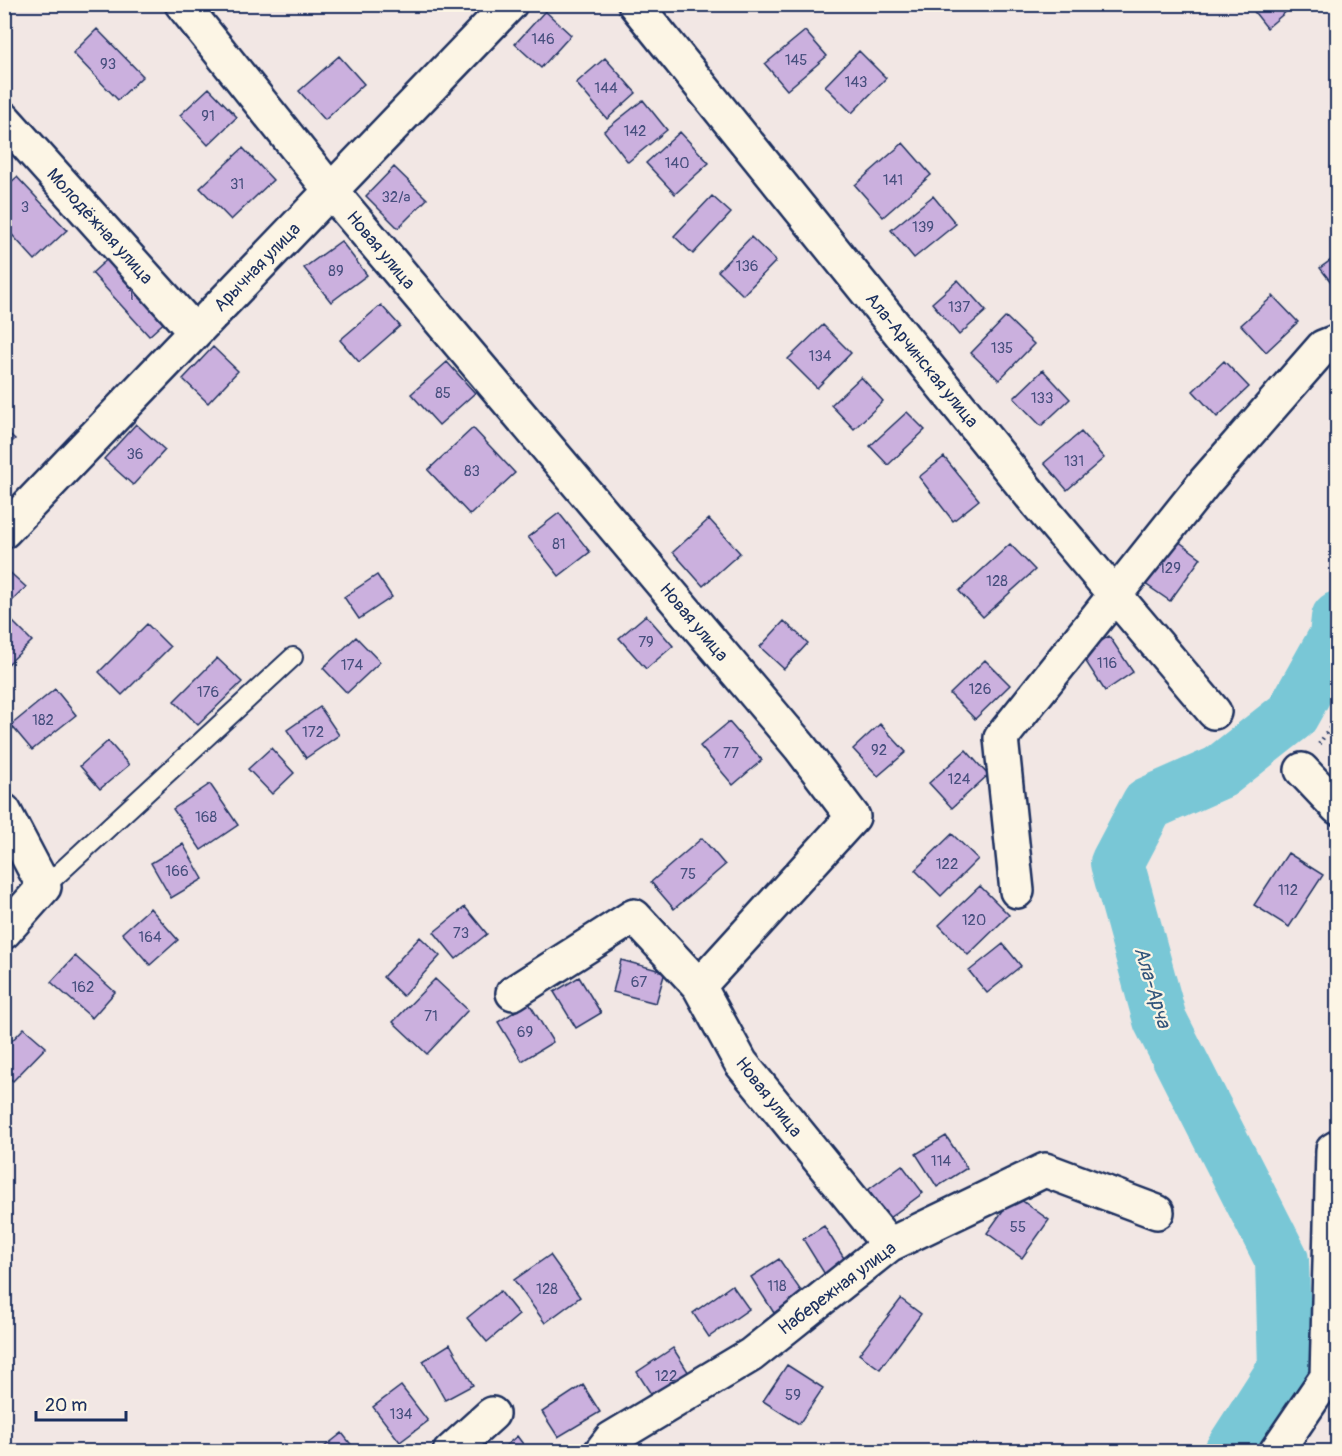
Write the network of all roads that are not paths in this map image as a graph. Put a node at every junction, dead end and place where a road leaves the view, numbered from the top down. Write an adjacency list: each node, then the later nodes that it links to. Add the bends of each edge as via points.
1 (182, 4): 5 (street, Новая улица)
2 (510, 4): 5 (street, Арычная улица)
3 (635, 4): 9 (street, Ала-Арчинская улица)
4 (4, 119): 6 (street, Молодёжная улица)
5 (331, 190): 6 (street, Арычная улица); 18 (street, Новая улица, via 800,747 853,818)
6 (195, 332): 8 (street, Арычная улица)
7 (1338, 341): 9 (street, via 1323,347 1213,473)
8 (4, 531)
9 (1116, 596): 11 (street, Ала-Арчинская улица); 16 (street, via 1001,738)
10 (293, 657): 15 (lane)
11 (1214, 712)
12 (1302, 770): 13 (street)
13 (1338, 808)
14 (4, 812): 15 (street)
15 (44, 886): 17 (street)
16 (1017, 891)
17 (4, 932)
18 (699, 986): 19 (street, via 634,916); 22 (street, Новая улица, via 741,1063)
19 (513, 993)
20 (1338, 1147): 26 (street, via 1333,1150 1327,1377)
21 (1157, 1212): 22 (street, Набережная улица, via 1045,1170)
22 (889, 1245): 25 (street, Набережная улица, via 751,1355 611,1439)
23 (492, 1414): 24 (street)
24 (450, 1452)
25 (601, 1452)
26 (1276, 1452)

